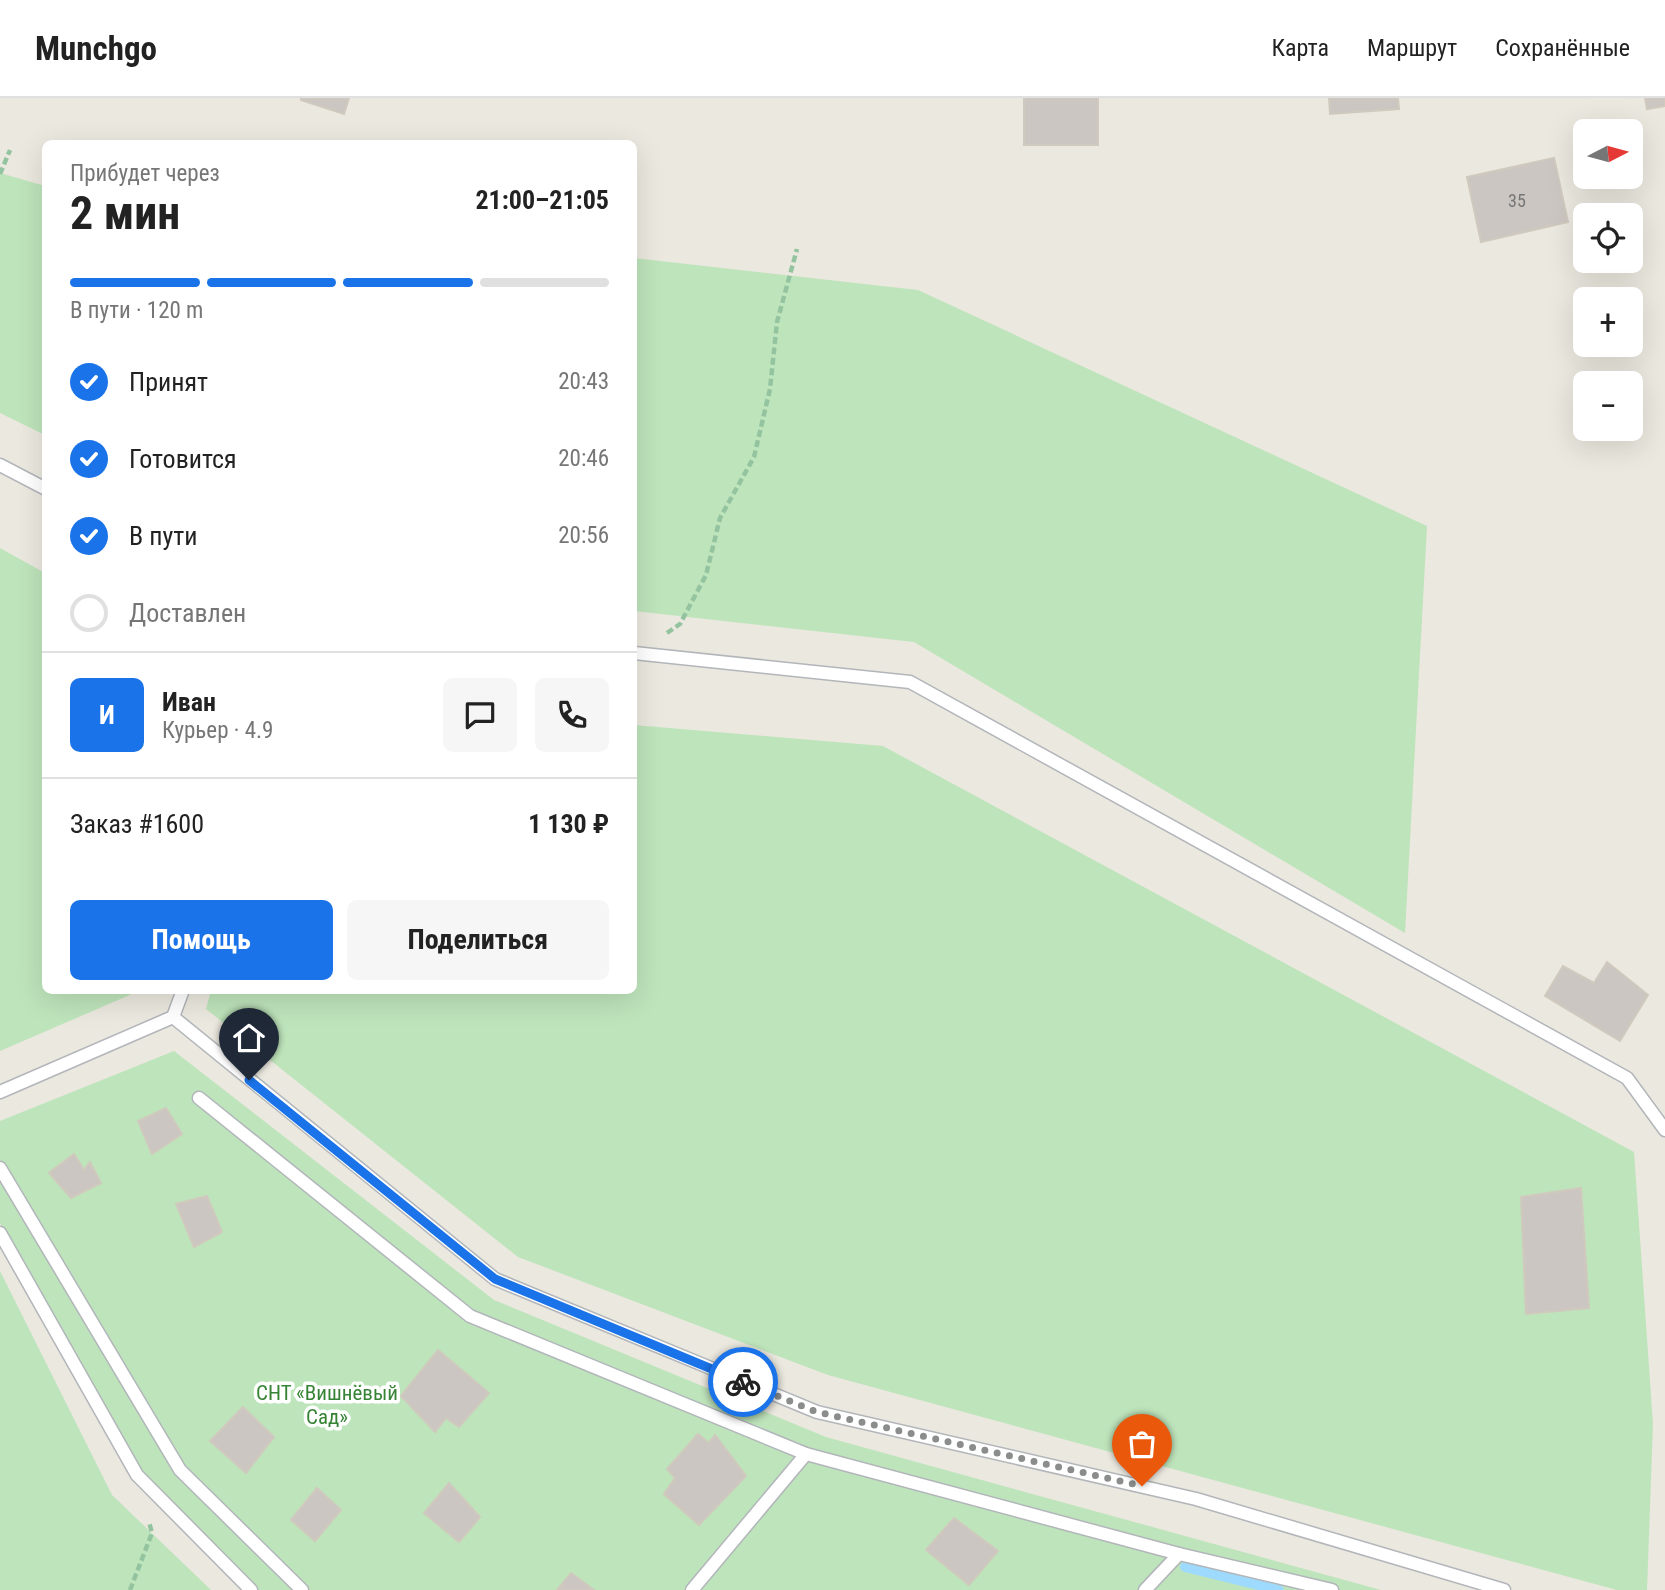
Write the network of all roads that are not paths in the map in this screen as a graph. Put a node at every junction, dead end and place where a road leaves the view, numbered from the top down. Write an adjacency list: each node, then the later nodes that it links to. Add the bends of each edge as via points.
1 (0, 466): 2 (lane)
2 (42, 487)
3 (637, 653): 8 (lane, via 910,682 1627,1078)
4 (182, 994): 5 (lane)
5 (173, 1017): 6 (lane); 18 (lane, via 495,1279 817,1412 1196,1499)
6 (0, 1092)
7 (200, 1098): 11 (lane, via 470,1316)
8 (1665, 1130)
9 (0, 1168): 14 (lane, via 180,1470)
10 (0, 1233): 13 (lane, via 137,1475)
11 (806, 1454): 12 (lane); 15 (lane)
12 (1179, 1554): 16 (lane); 17 (lane)
13 (251, 1590)
14 (302, 1590)
15 (692, 1590)
16 (1145, 1590)
17 (1332, 1590)
18 (1504, 1590)

